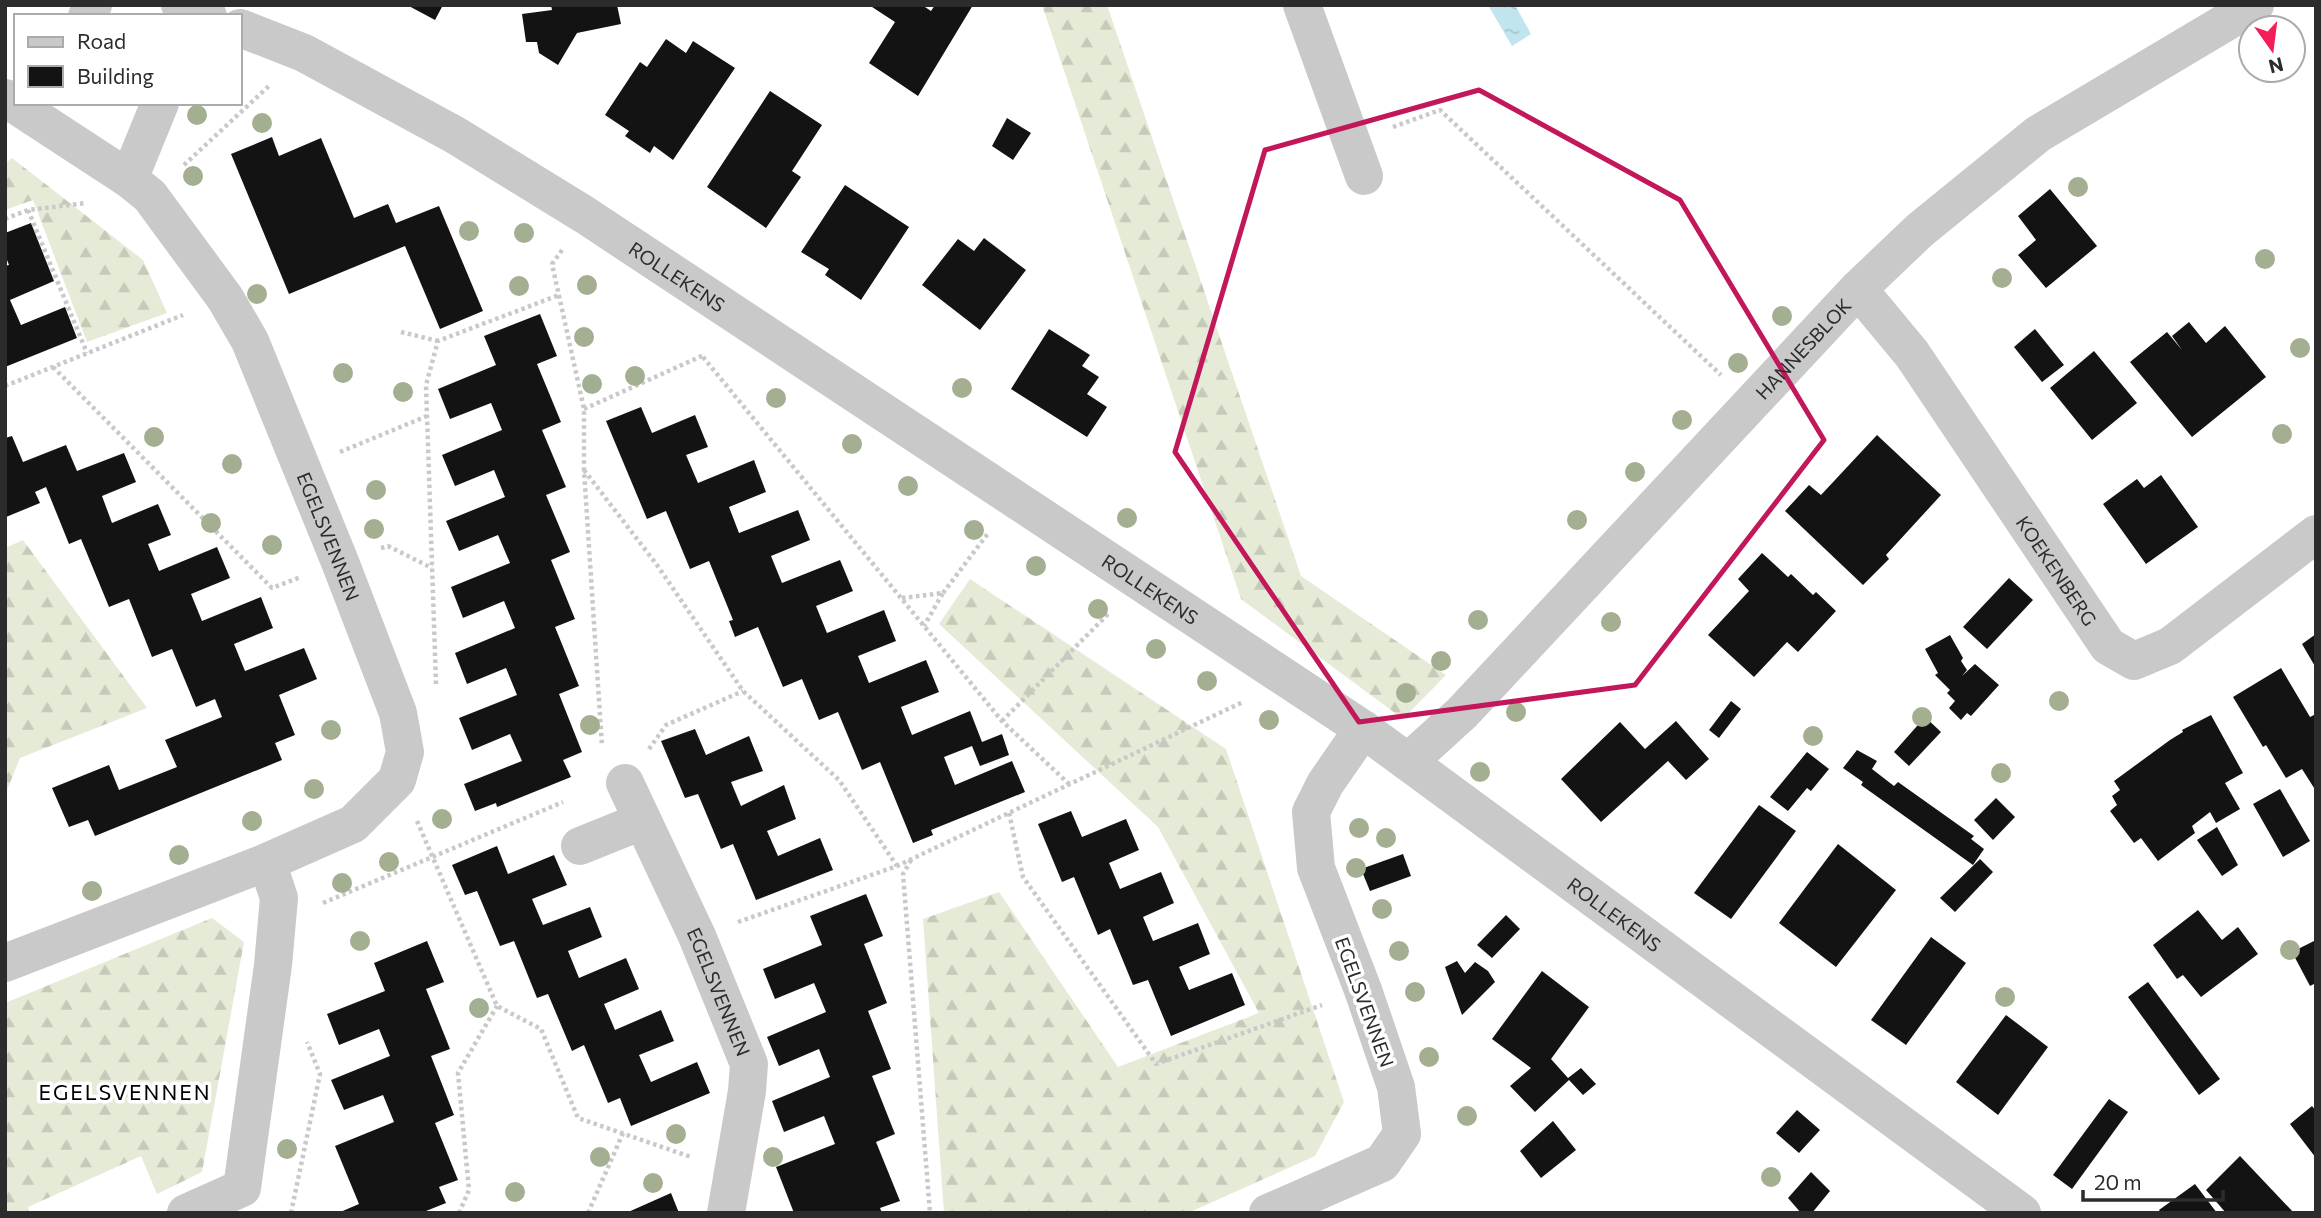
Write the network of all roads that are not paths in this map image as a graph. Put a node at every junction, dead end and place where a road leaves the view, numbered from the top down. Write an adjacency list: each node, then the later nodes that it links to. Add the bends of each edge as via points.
1 (1302, 5): 6 (street)
2 (2255, 5): 8 (street, HANNESBLOK, via 2038,134 1920,230)
3 (242, 29): 10 (street, ROLLEKENS, via 304,53 455,135 585,215)
4 (160, 105): 7 (street)
5 (27, 106): 7 (street, EGELSVENNEN)
6 (1357, 159)
7 (139, 187): 15 (street, EGELSVENNEN, via 225,298 250,341 398,713 405,752 397,779 353,824)
8 (1858, 289): 9 (street, KOEKENBERG, via 1912,354 2108,646 2134,661 2170,646); 11 (street, HANNESBLOK, via 1462,713)
9 (2316, 534)
10 (1363, 729): 11 (street, ROLLEKENS); 19 (street, EGELSVENNEN, via 1311,811 1315,868 1396,1087 1402,1134 1382,1163)
11 (1408, 762): 20 (street, ROLLEKENS)
12 (625, 783): 13 (street, EGELSVENNEN)
13 (642, 821): 14 (street); 18 (street, EGELSVENNEN, via 697,936 749,1064)
14 (580, 846)
15 (267, 862): 16 (street); 17 (street, via 279,898 242,1188)
16 (5, 964)
17 (186, 1213)
18 (726, 1213)
19 (1268, 1213)
20 (2022, 1213)

